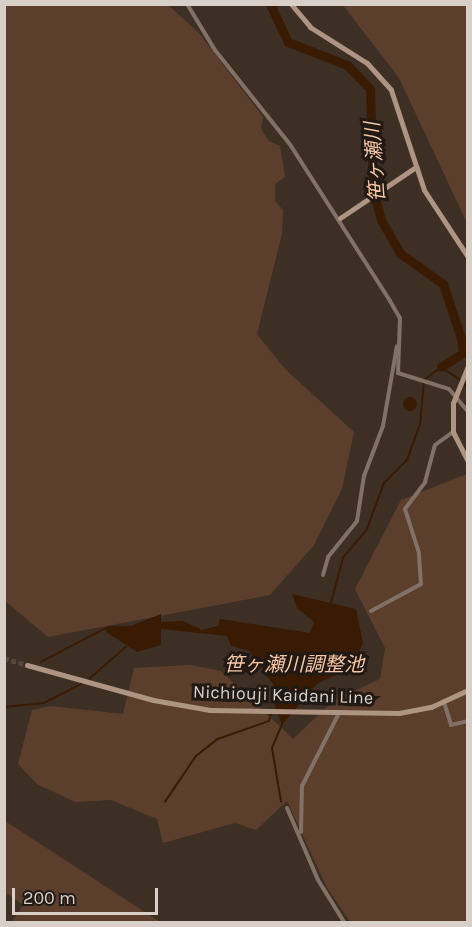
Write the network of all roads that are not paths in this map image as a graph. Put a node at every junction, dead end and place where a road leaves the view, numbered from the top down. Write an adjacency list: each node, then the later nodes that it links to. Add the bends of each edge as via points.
1 (187, 4): 4 (street)
2 (291, 4): 3 (main road, via 310,27 380,74 404,118)
3 (416, 167): 4 (main road); 5 (main road, via 430,202)
4 (340, 218): 6 (street, via 400,318)
5 (468, 257)
6 (399, 340): 8 (street, via 398,373 449,389); 11 (street, via 357,520 327,557)
7 (468, 366): 9 (main road, bridge, via 453,403)
8 (468, 412)
9 (453, 432): 10 (main road); 12 (street, via 439,440 425,482 405,509 419,553 421,584)
10 (468, 461)
11 (323, 575)
12 (371, 611)
13 (27, 665): 16 (main road, Nichiouji Kaidani Line, via 210,710)
14 (468, 690): 15 (main road, Nichiouji Kaidani Line)
15 (444, 702): 16 (main road, Nichiouji Kaidani Line, via 399,713); 17 (street, via 451,725)
16 (339, 713): 19 (street, via 302,786)
17 (468, 721)
18 (287, 808): 19 (street)
19 (301, 832): 20 (street, via 318,880)
20 (344, 922)

